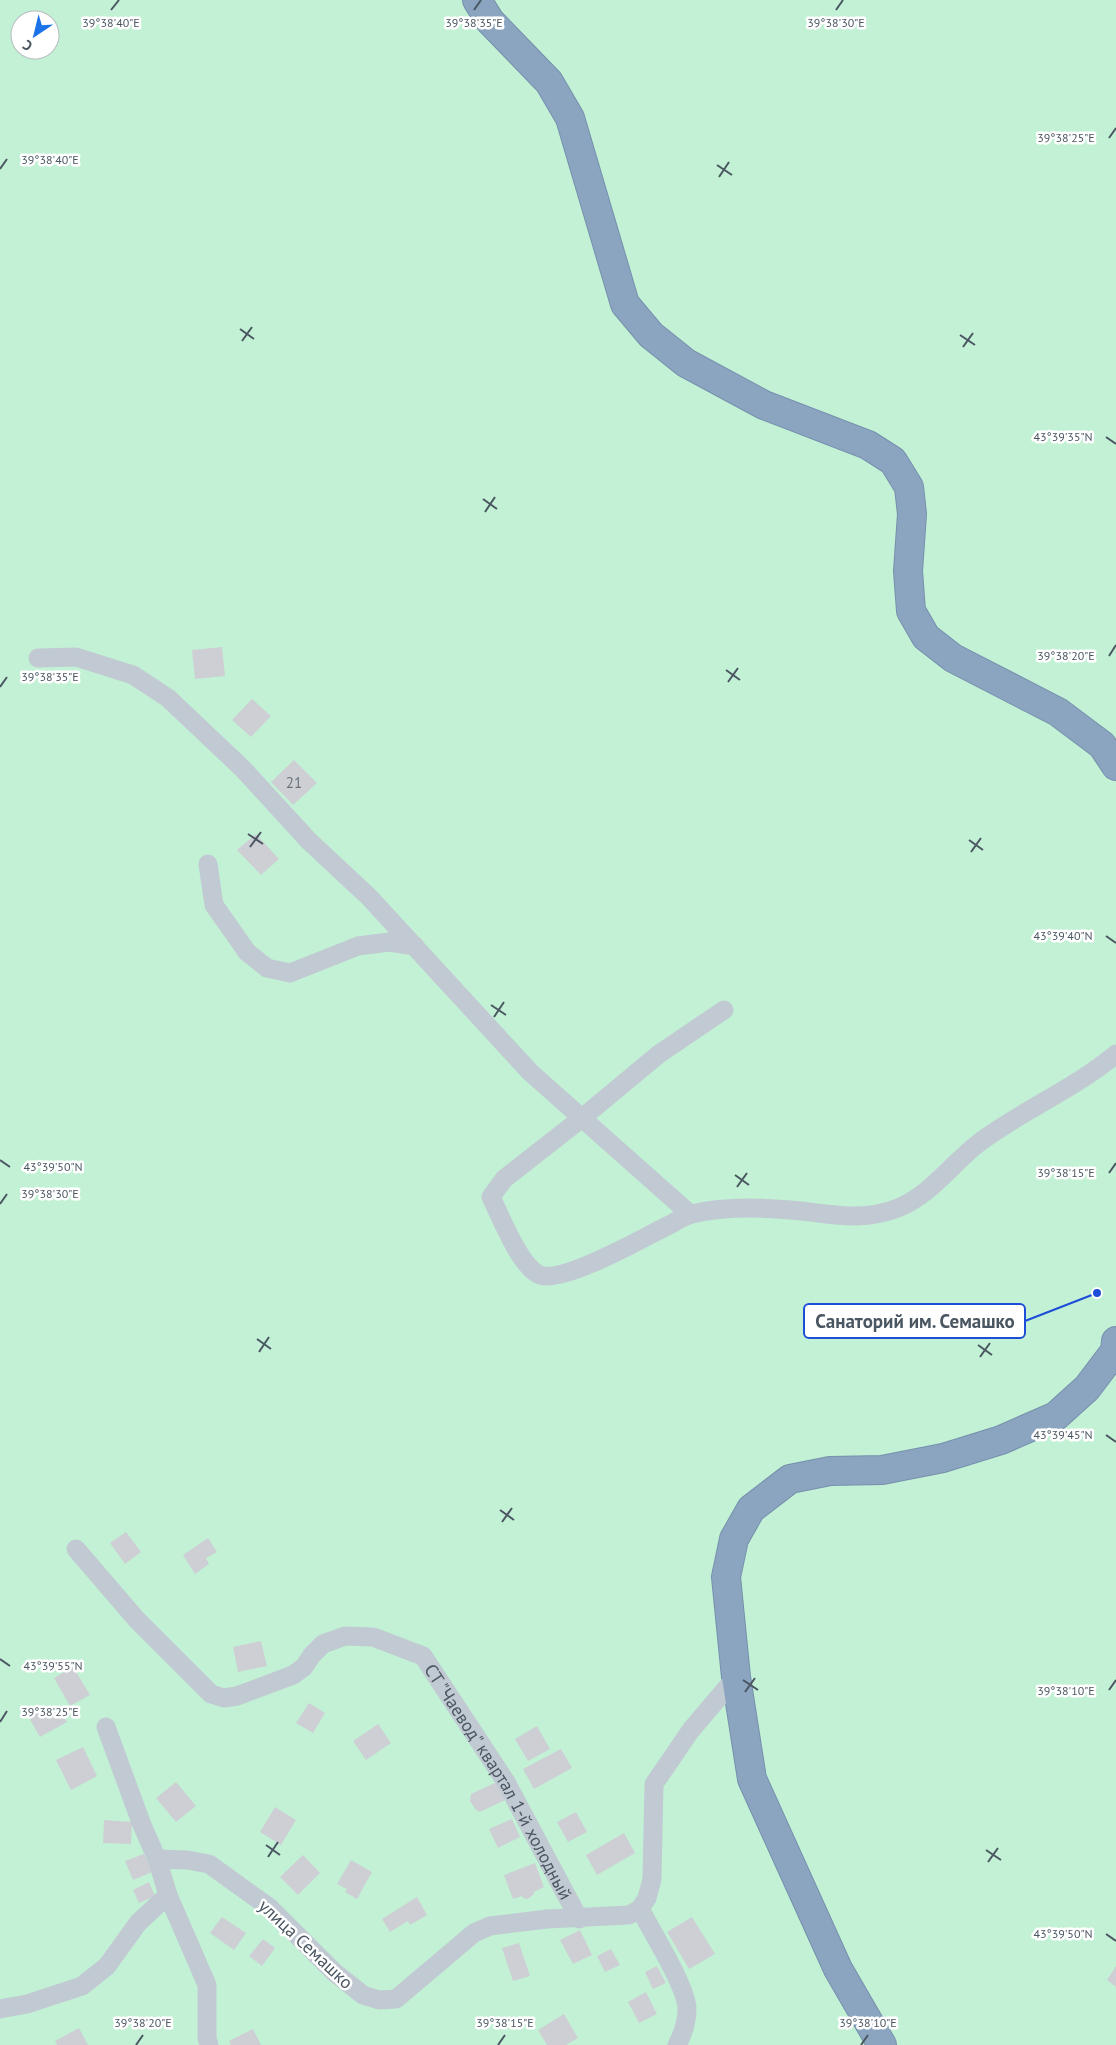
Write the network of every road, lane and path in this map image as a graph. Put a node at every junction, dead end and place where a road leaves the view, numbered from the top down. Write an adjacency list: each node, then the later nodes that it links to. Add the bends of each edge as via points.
1 (476, 0): 3 (highway, via 490,20 549,82 570,118 625,304 651,335 686,362 764,405 868,444 893,461 909,487 912,514 908,571 911,611 926,637 954,658 1058,712 1102,745)
2 (38, 658): 5 (street, via 76,657 133,675 168,698 243,768 309,841)
3 (1116, 766)
4 (208, 864): 5 (street, via 214,905 247,952 267,968 290,973 358,946 389,942)
5 (415, 946): 8 (street, via 530,1072)
6 (724, 1010): 8 (street, via 659,1054)
7 (1116, 1054): 9 (street, via 1070,1088 979,1143 922,1194 900,1207 872,1216 752,1208 724,1208)
8 (582, 1118): 9 (street); 9 (street, via 504,1179 491,1197 528,1268 541,1276 573,1271)
9 (690, 1214)
10 (1116, 1348): 12 (highway, via 1087,1388 1056,1416 1001,1440 943,1458 882,1470 830,1471 790,1479 751,1509 734,1539 726,1577)
11 (76, 1549): 17 (street, СТ "Чаевод" квартал 1-й холодный, via 137,1620 211,1694 224,1698 293,1675 323,1644 345,1636 373,1637 424,1656 506,1782)
12 (736, 1678): 16 (street, via 691,1730 654,1784 652,1879); 19 (highway, via 752,1779 838,1968)
13 (106, 1727): 14 (street)
14 (157, 1859): 15 (street); 17 (street, улица Семашко, via 209,1864 270,1908 334,1972 362,1995 379,2000 396,1999 474,1933 490,1926)
15 (168, 1896): 18 (street, via 138,1923 107,1966 82,1986); 20 (street, via 207,1985)
16 (640, 1909): 17 (street, улица Семашко, via 629,1915); 21 (street, via 678,1980 687,2006)
17 (580, 1918)
18 (0, 2009)
19 (878, 2039)
20 (209, 2045)
21 (677, 2045)

